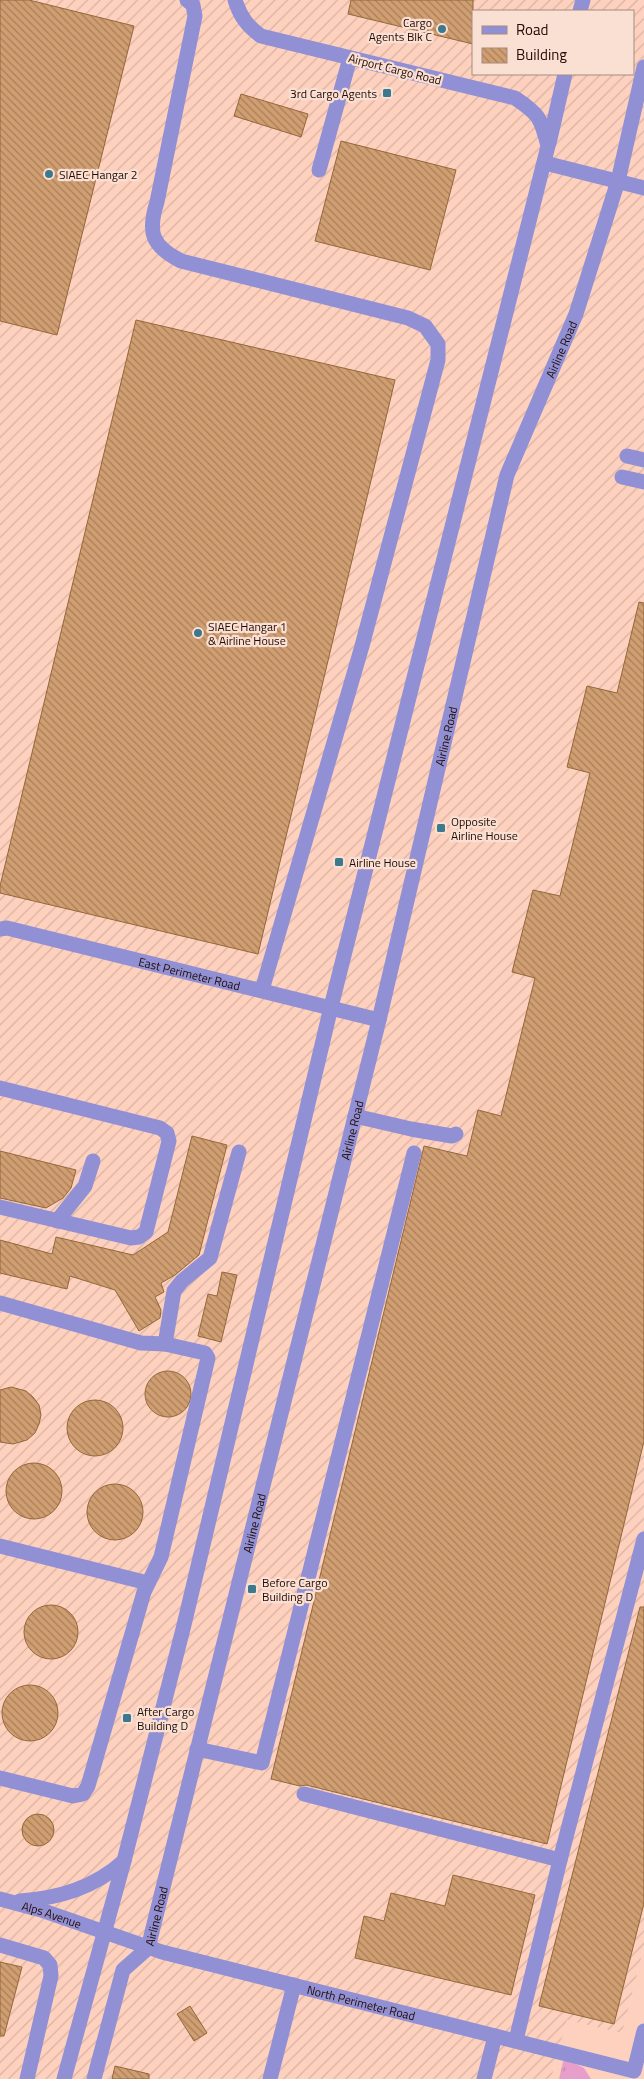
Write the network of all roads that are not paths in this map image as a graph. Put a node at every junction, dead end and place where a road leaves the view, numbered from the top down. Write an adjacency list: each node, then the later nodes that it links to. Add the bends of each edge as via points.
1 (187, 0): 16 (lane, via 193,6 195,16 152,217 157,244 181,261 408,318 425,326 438,344 438,360 364,637)
2 (235, 0): 3 (lane, Airport Cargo Road, via 248,27 261,36)
3 (350, 58): 6 (lane, Airport Cargo Road, via 515,98 534,111 543,126); 8 (lane)
4 (644, 67): 9 (lane)
5 (565, 75): 6 (lane, Airport Cargo Road)
6 (548, 146): 7 (lane, Airport Cargo Road)
7 (545, 163): 9 (lane); 17 (lane)
8 (319, 170)
9 (618, 181): 10 (lane); 18 (lane, Airline Road, via 576,314 507,475)
10 (644, 188)
11 (627, 456): 12 (lane)
12 (644, 460)
13 (622, 477): 14 (lane)
14 (644, 482)
15 (0, 929): 16 (lane, East Perimeter Road, via 7,928)
16 (262, 990): 17 (lane, East Perimeter Road)
17 (331, 1007): 18 (lane, East Perimeter Road); 36 (lane)
18 (379, 1020): 20 (lane, Airline Road)
19 (0, 1088): 26 (lane, via 160,1128 167,1133 169,1141 146,1232 131,1238)
20 (354, 1116): 21 (lane, via 411,1129); 32 (lane, Airline Road)
21 (456, 1134)
22 (239, 1152): 28 (lane, via 210,1258 174,1290)
23 (414, 1153): 32 (lane, via 262,1763)
24 (93, 1161): 26 (lane, via 85,1186)
25 (0, 1207): 26 (lane)
26 (57, 1221)
27 (0, 1303): 28 (lane, via 141,1343)
28 (165, 1344): 31 (lane, via 205,1353 208,1358 161,1557)
29 (644, 1539): 35 (lane)
30 (0, 1546): 31 (lane)
31 (148, 1583): 33 (lane, via 83,1794 73,1796)
32 (197, 1749): 40 (lane, Airline Road)
33 (0, 1778)
34 (304, 1794): 35 (lane)
35 (560, 1860): 44 (lane)
36 (124, 1861): 37 (lane, via 102,1879 83,1888 49,1897); 38 (lane)
37 (5, 1901): 38 (lane, Alps Avenue)
38 (103, 1930): 40 (lane, North Perimeter Road); 48 (lane)
39 (0, 1945): 47 (lane, via 44,1958 50,1965 51,1976)
40 (148, 1948): 41 (lane, North Perimeter Road); 49 (lane, Airline Road, via 123,1970)
41 (294, 1985): 43 (lane, North Perimeter Road); 50 (lane)
42 (644, 2031): 46 (lane)
43 (495, 2036): 44 (lane, North Perimeter Road); 51 (lane)
44 (516, 2040): 45 (lane, North Perimeter Road)
45 (605, 2072): 46 (lane, North Perimeter Road)
46 (639, 2072)
47 (27, 2079)
48 (64, 2079)
49 (94, 2079)
50 (270, 2079)
51 (484, 2079)

